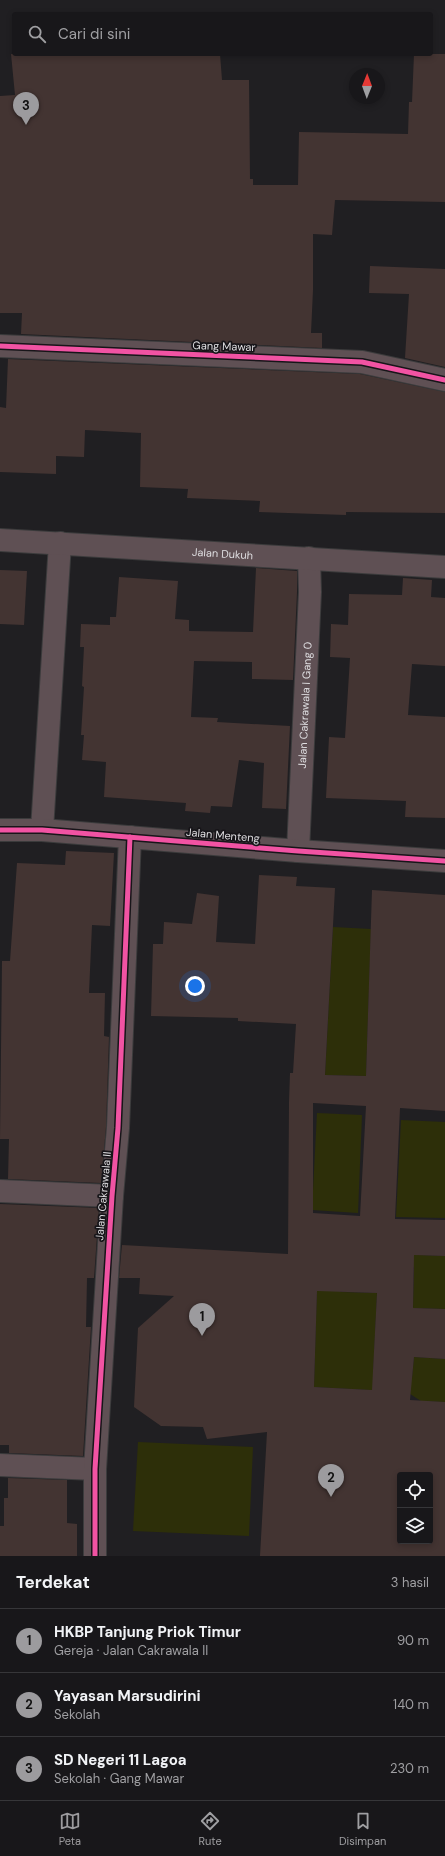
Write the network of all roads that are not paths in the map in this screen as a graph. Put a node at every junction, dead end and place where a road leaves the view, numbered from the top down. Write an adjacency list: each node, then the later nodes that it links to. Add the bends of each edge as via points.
1 (0, 346): 2 (street, Gang Mawar, via 362,362)
2 (445, 380)
3 (0, 540): 4 (street, Jalan Dukuh)
4 (60, 543): 5 (street, Jalan Dukuh); 8 (street)
5 (310, 558): 6 (street, Jalan Dukuh); 10 (street, Jalan Cakrawala I Gang 0)
6 (445, 567)
7 (0, 830): 8 (street, Jalan Menteng)
8 (42, 830): 9 (street, Jalan Menteng)
9 (130, 837): 10 (street, Jalan Menteng); 13 (street, Jalan Cakrawala II, via 118,1128)
10 (298, 851): 11 (street, Jalan Menteng)
11 (445, 861)
12 (0, 1191): 13 (street, Jalan Cakrawala II)
13 (112, 1196): 15 (street, Jalan Cakrawala II)
14 (0, 1465): 15 (street)
15 (95, 1469): 16 (street, Jalan Cakrawala II)
16 (95, 1556)

